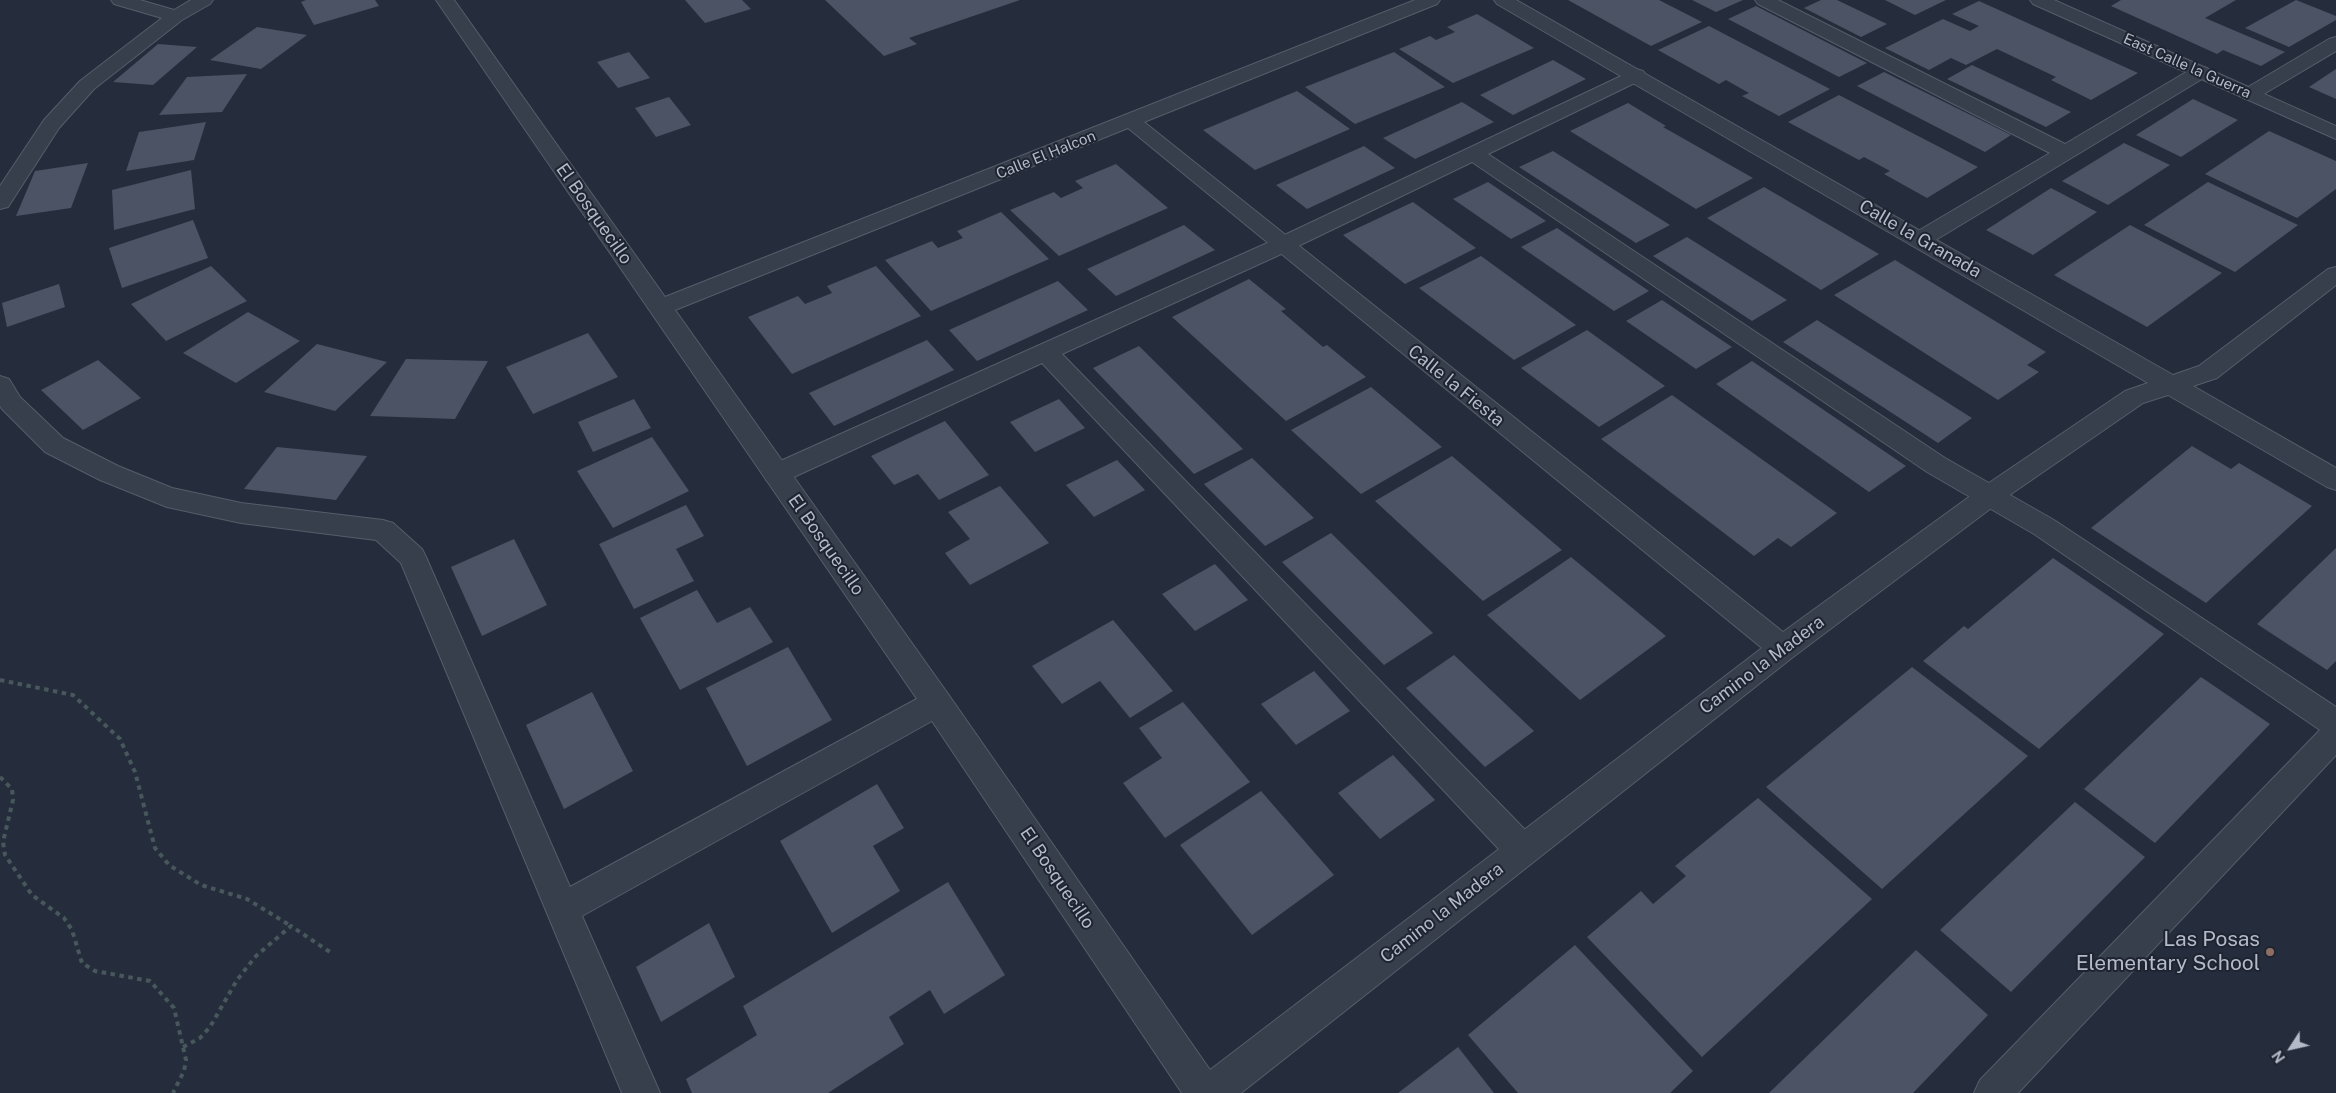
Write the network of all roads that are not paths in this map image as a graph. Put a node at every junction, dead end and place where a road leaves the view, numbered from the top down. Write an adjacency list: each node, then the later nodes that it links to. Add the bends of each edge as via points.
1 (120, 0): 8 (street)
2 (204, 0): 8 (street)
3 (445, 0): 21 (street, El Bosquecillo)
4 (1431, 0): 13 (street, Calle El Halcon)
5 (1504, 0): 11 (street, Calle la Granada)
6 (1764, 0): 15 (street)
7 (2039, 0): 10 (street, East Calle la Guerra)
8 (176, 16): 17 (street, via 87,85 51,124)
9 (2336, 43): 12 (street)
10 (2200, 72): 12 (street, East Calle la Guerra); 15 (street)
11 (1636, 75): 16 (street); 18 (street, Calle la Granada)
12 (2250, 94): 14 (street, East Calle la Guerra)
13 (1132, 121): 19 (street, Calle la Fiesta); 21 (street, Calle El Halcon)
14 (2336, 133)
15 (2066, 153): 18 (street)
16 (1474, 154): 19 (street); 27 (street, via 1936,465)
17 (0, 202)
18 (1920, 239): 24 (street, Calle la Granada)
19 (1282, 245): 22 (street); 28 (street, Calle la Fiesta)
20 (2336, 274): 24 (street, Camino la Madera, via 2208,372)
21 (659, 308): 25 (street, El Bosquecillo)
22 (1045, 352): 25 (street); 32 (street)
23 (0, 384): 33 (street, via 11,403 54,445 108,474 167,497 241,513 382,530 412,556)
24 (2170, 384): 26 (street, Calle la Granada); 27 (street, Camino la Madera, via 2134,397)
25 (776, 474): 29 (street, El Bosquecillo)
26 (2336, 480)
27 (1989, 496): 28 (street, Camino la Madera); 30 (street, via 2044,527)
28 (1783, 648): 32 (street, Camino la Madera)
29 (937, 703): 33 (street); 35 (street, El Bosquecillo)
30 (2336, 724)
31 (2336, 734): 37 (street)
32 (1522, 850): 36 (street, Camino la Madera)
33 (564, 908): 34 (street)
34 (642, 1093)
35 (1204, 1093)
36 (1211, 1093)
37 (1993, 1093)

